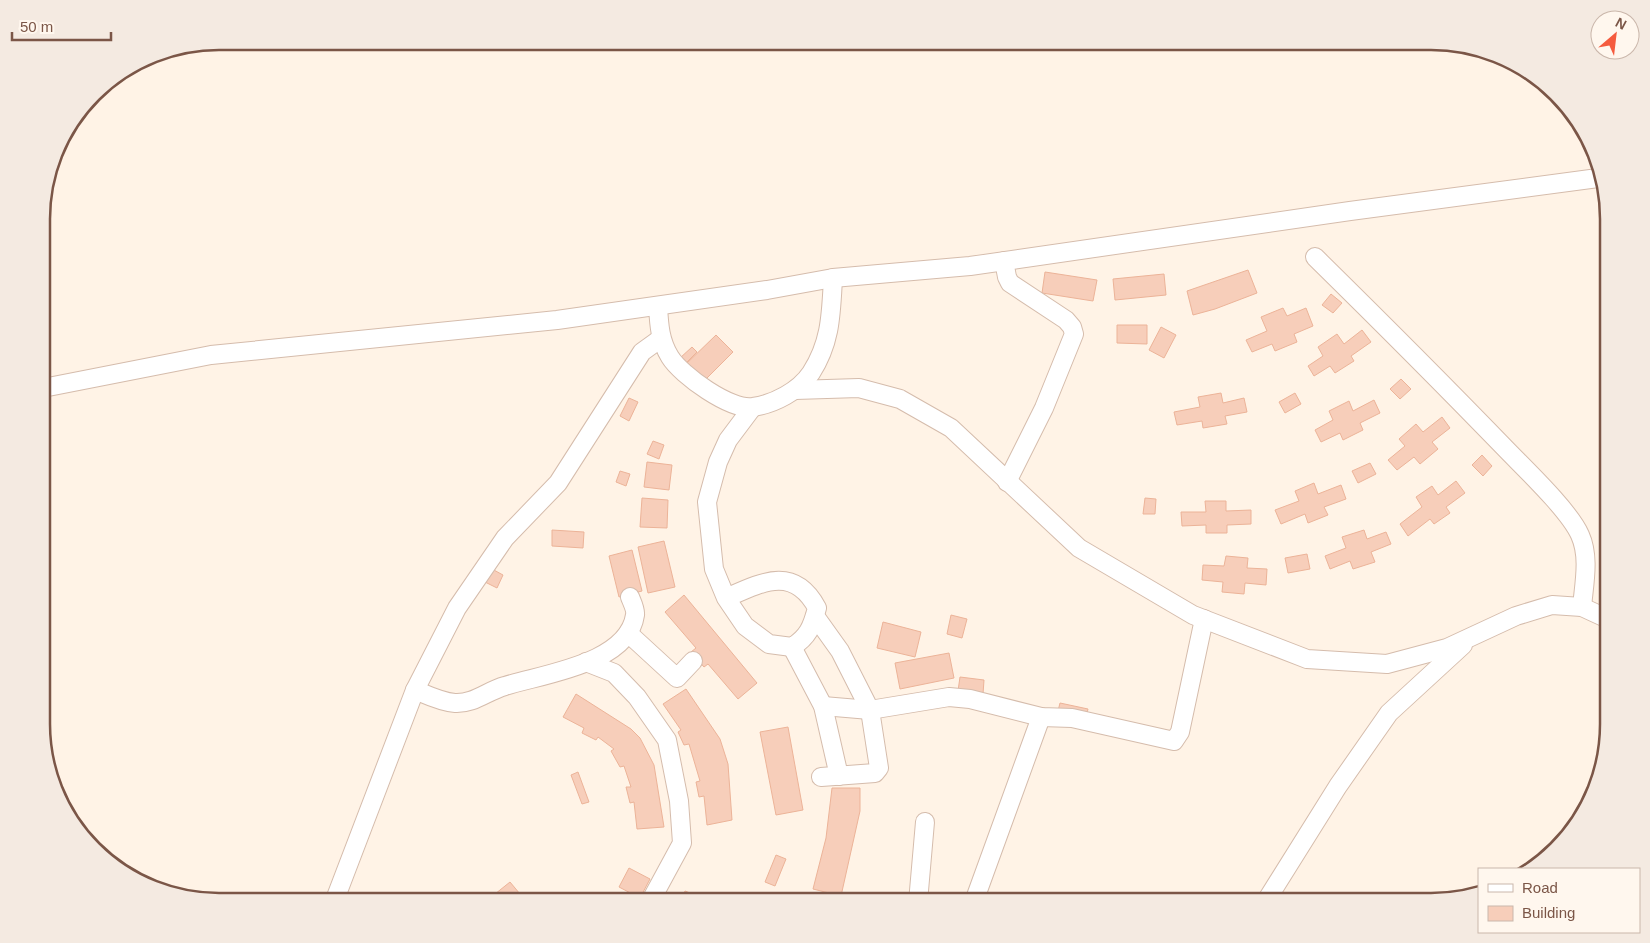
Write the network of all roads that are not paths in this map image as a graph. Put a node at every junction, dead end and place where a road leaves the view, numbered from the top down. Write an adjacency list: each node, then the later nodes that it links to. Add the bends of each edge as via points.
1 (1595, 178): 3 (street)
2 (1314, 257): 13 (street, via 1410,351 1567,516 1581,536 1585,558)
3 (1004, 261): 4 (street); 10 (street, via 1010,283 1066,320 1074,334 1044,408)
4 (833, 278): 5 (street); 8 (street, via 830,328 810,375)
5 (658, 306): 6 (street); 7 (street, via 557,320 211,356)
6 (660, 339): 9 (street, via 671,359 688,377 735,404); 22 (street, via 642,352 558,483 505,538 457,608)
7 (50, 387)
8 (795, 390): 9 (street); 10 (street, via 859,388 900,399 951,428)
9 (752, 408): 12 (street, via 728,440 707,502 714,569)
10 (1007, 482): 16 (street, via 1080,548)
11 (630, 597): 17 (street, via 636,614)
12 (726, 598): 15 (street, via 779,579 796,584 809,594 817,608); 19 (street, via 745,626 769,644)
13 (1582, 607): 14 (street); 18 (street, via 1552,605 1516,616)
14 (1600, 615)
15 (815, 616): 19 (street, via 804,639); 24 (street, via 840,651)
16 (1204, 620): 18 (street, via 1307,659 1387,664 1447,648); 25 (street, via 1180,732 1174,741 1072,718)
17 (628, 633): 20 (street, via 677,678); 21 (street, via 609,651)
18 (1473, 636): 31 (street, via 1389,713 1338,786)
19 (792, 647): 23 (street)
20 (693, 661)
21 (586, 662): 22 (street, via 551,675 503,686 474,700 454,703); 28 (street, via 614,673 637,697 667,740 679,801 682,843)
22 (415, 690): 27 (street)
23 (823, 706): 24 (street); 24 (street, via 830,776 878,771)
24 (870, 710): 25 (street, via 949,697 970,699)
25 (1041, 717): 30 (street)
26 (925, 822): 29 (street)
27 (337, 893)
28 (655, 893)
29 (919, 893)
30 (977, 893)
31 (1271, 893)

